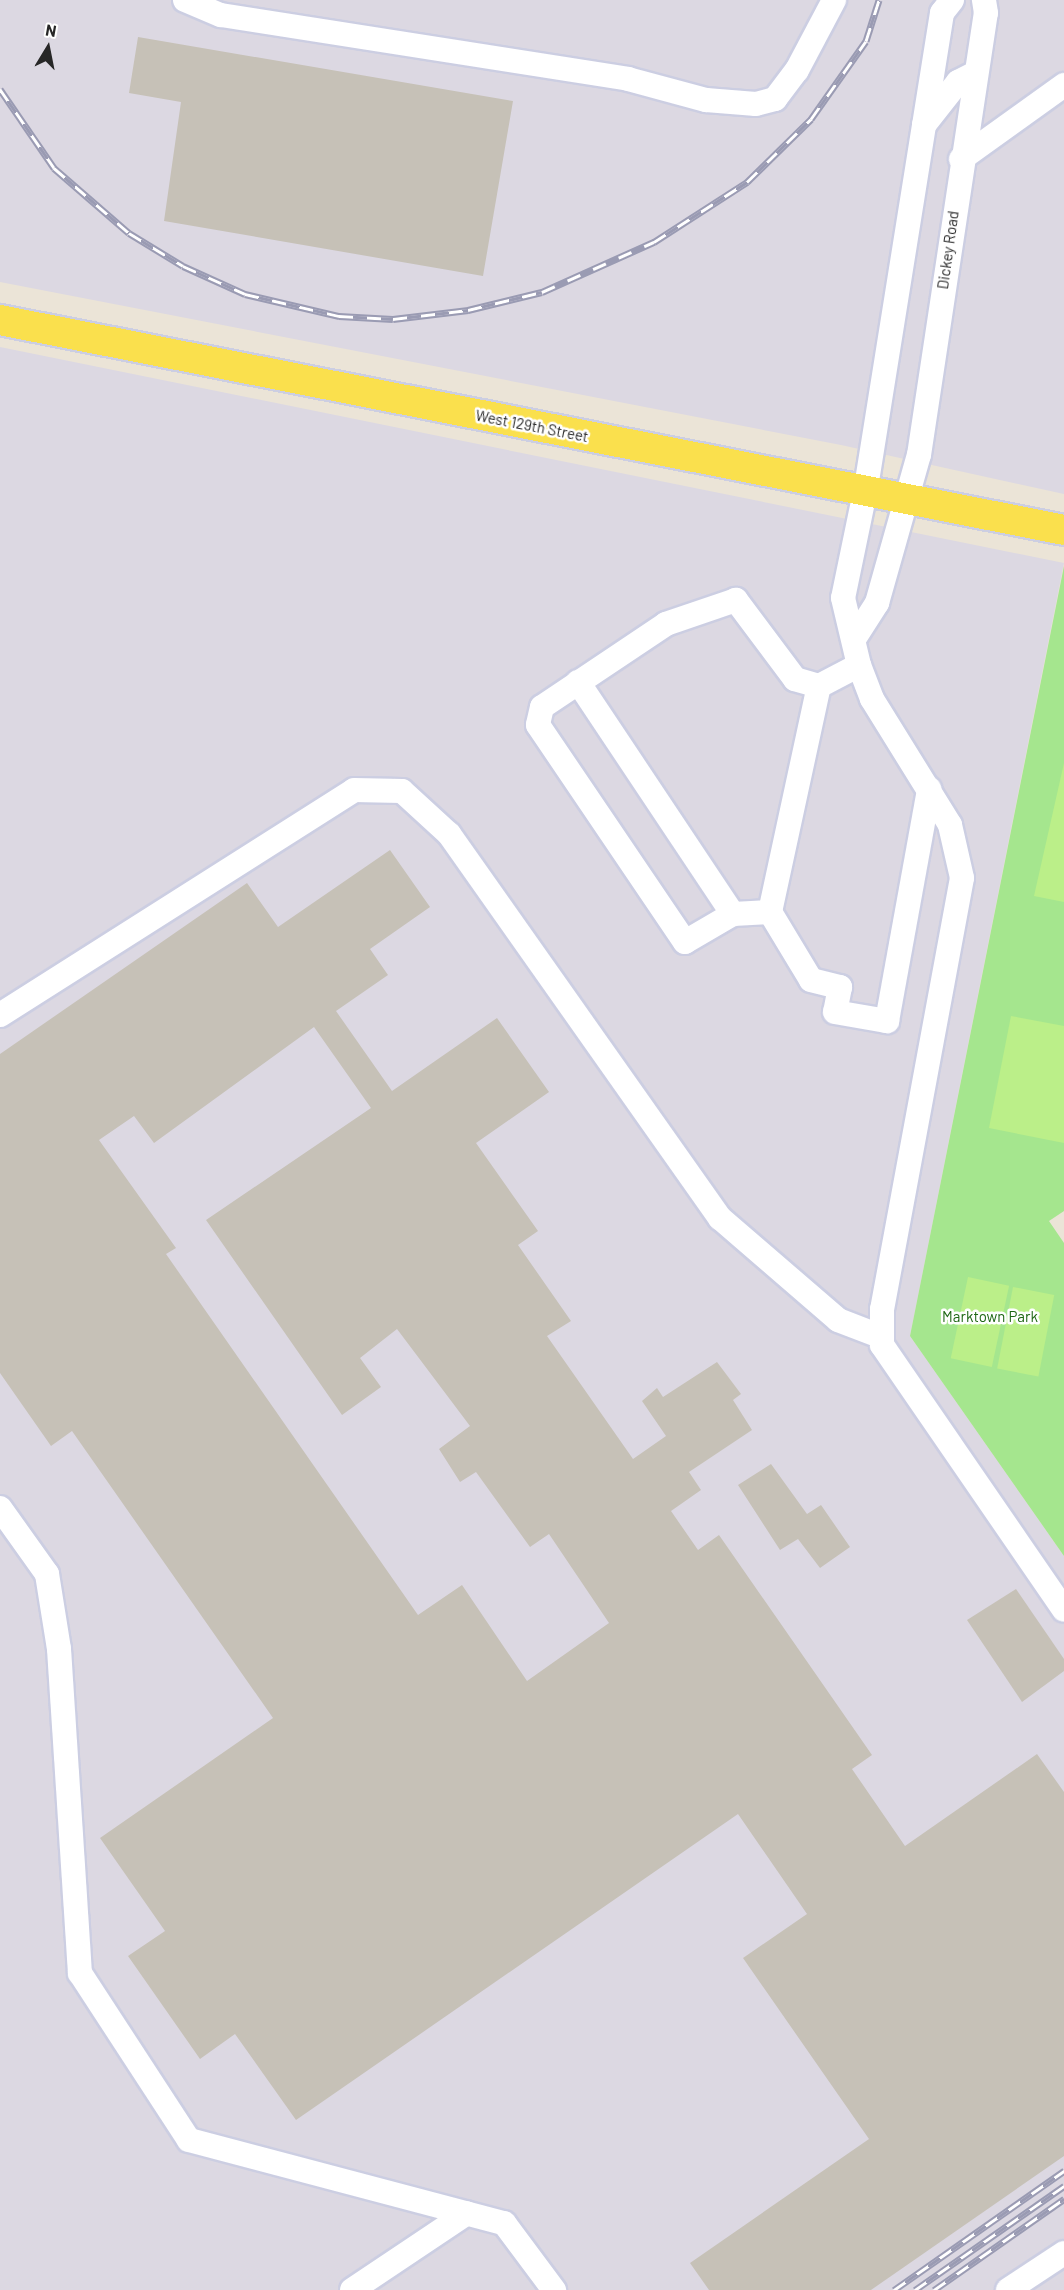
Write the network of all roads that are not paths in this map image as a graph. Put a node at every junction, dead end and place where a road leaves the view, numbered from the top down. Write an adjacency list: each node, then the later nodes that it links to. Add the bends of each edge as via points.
1 (185, 0): 2 (street, via 221,15 628,79 706,100 756,104 775,99 797,70)
2 (834, 0)
3 (952, 0): 7 (street, via 942,13)
4 (984, 0): 5 (street, Dickey Road, via 986,13)
5 (976, 73): 7 (street, via 958,82); 8 (street, Dickey Road)
6 (1064, 85): 8 (street)
7 (923, 127): 10 (street)
8 (961, 159): 11 (street, Dickey Road)
9 (0, 320): 10 (main road, West 129th Street)
10 (865, 492): 11 (main road, West 129th Street); 13 (street, via 843,598)
11 (909, 499): 12 (main road, West 129th Street); 13 (street, Dickey Road, via 877,603)
12 (1064, 530)
13 (854, 639): 14 (street)
14 (859, 665): 16 (street); 17 (street, via 872,699)
15 (578, 682): 16 (street, via 666,624 736,600 795,679); 19 (street); 19 (street, via 542,707 538,725 685,942)
16 (819, 686): 18 (street)
17 (929, 789): 18 (street, via 887,1021 836,1012 840,987 811,980); 21 (street, via 950,825 962,878 882,1309)
18 (770, 912): 19 (street)
19 (733, 914)
20 (0, 1015): 21 (street, via 354,790 402,791 449,834 720,1218 838,1320)
21 (882, 1336): 23 (street, via 901,1378)
22 (0, 1508): 24 (street, via 47,1574 59,1649 80,1973 189,2140)
23 (1064, 1610)
24 (467, 2213): 26 (street); 27 (street, via 504,2223)
25 (1064, 2253): 28 (street)
26 (352, 2290)
27 (554, 2290)
28 (1008, 2290)

